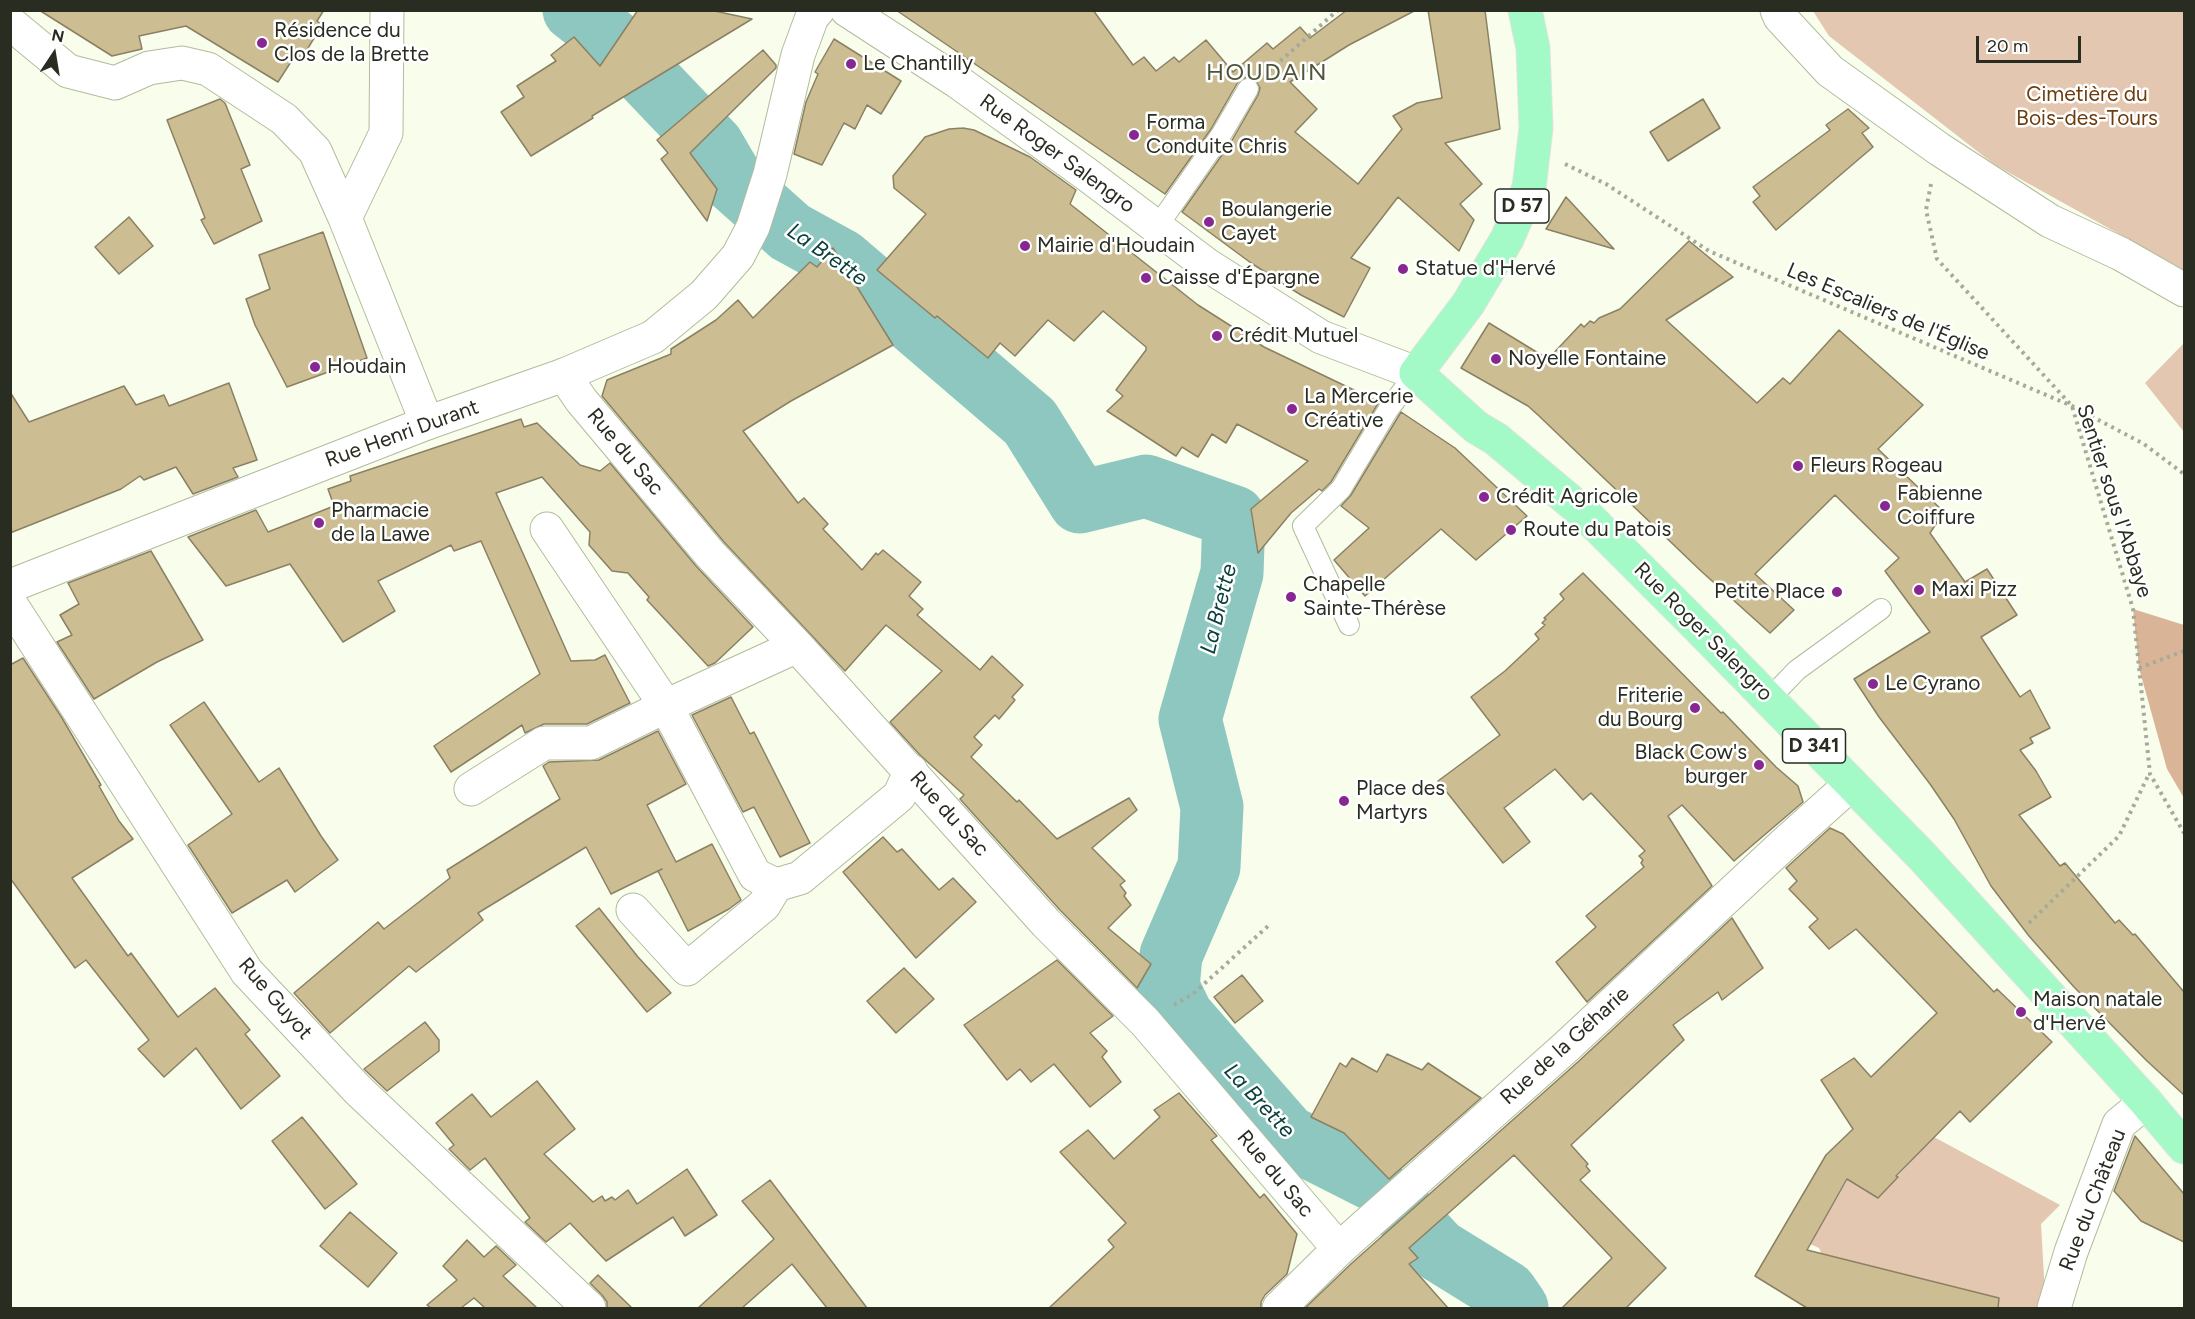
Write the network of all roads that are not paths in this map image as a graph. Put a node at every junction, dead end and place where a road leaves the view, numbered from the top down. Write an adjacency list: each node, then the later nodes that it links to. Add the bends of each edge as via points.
1 (387, 10): 8 (street, via 386,133)
2 (818, 10): 12 (street, Rue Henri Durant, via 798,55 753,227 738,256 704,295 653,337)
3 (847, 10): 9 (street, Rue Roger Salengro / D 341, via 958,82)
4 (1525, 10): 11 (main road, D 57, via 1533,48 1536,128 1529,188 1507,239)
5 (1777, 10): 10 (street, via 1830,71 1939,149 2050,221 2121,254)
6 (10, 23): 8 (street, via 68,71 116,82 149,68 182,63 208,69 284,119 315,151)
7 (1248, 89): 9 (lane)
8 (345, 218): 13 (street)
9 (1157, 227): 11 (street, Rue Roger Salengro / D 341, via 1207,265 1321,337)
10 (2184, 290)
11 (1416, 373): 18 (lane, via 1388,410 1341,489 1303,526); 20 (main road, Rue Roger Salengro / D 341, via 1476,427 1496,439 1583,512)
12 (564, 375): 13 (street, Rue Henri Durant); 19 (street, Rue du Sac, via 710,554)
13 (427, 423): 15 (street, Rue Henri Durant)
14 (548, 529): 21 (street)
15 (10, 586)
16 (10, 603): 30 (street, Rue Guyot, via 247,972 358,1090)
17 (1881, 609): 20 (lane, via 1797,670)
18 (1350, 625)
19 (797, 646): 21 (street); 22 (street, Rue du Sac)
20 (1769, 699): 23 (main road, Rue Roger Salengro / D 341)
21 (666, 706): 24 (street, via 591,743 544,743); 25 (street, via 755,875)
22 (911, 771): 25 (street, via 899,796 800,878); 29 (street, Rue du Sac, via 1046,923 1145,1022)
23 (1851, 784): 27 (main road, Rue Roger Salengro / D 341, via 2000,940); 29 (street, Rue de la Géharie, via 1566,1047)
24 (471, 789)
25 (777, 885): 26 (street, via 764,905 687,969)
26 (633, 910)
27 (2146, 1102): 28 (main road, Rue Roger Salengro / D 341); 32 (street, Rue du Château, via 2119,1124)
28 (2184, 1147)
29 (1339, 1249): 31 (street, Rue de la Géharie)
30 (588, 1308)
31 (1279, 1308)
32 (2054, 1308)

